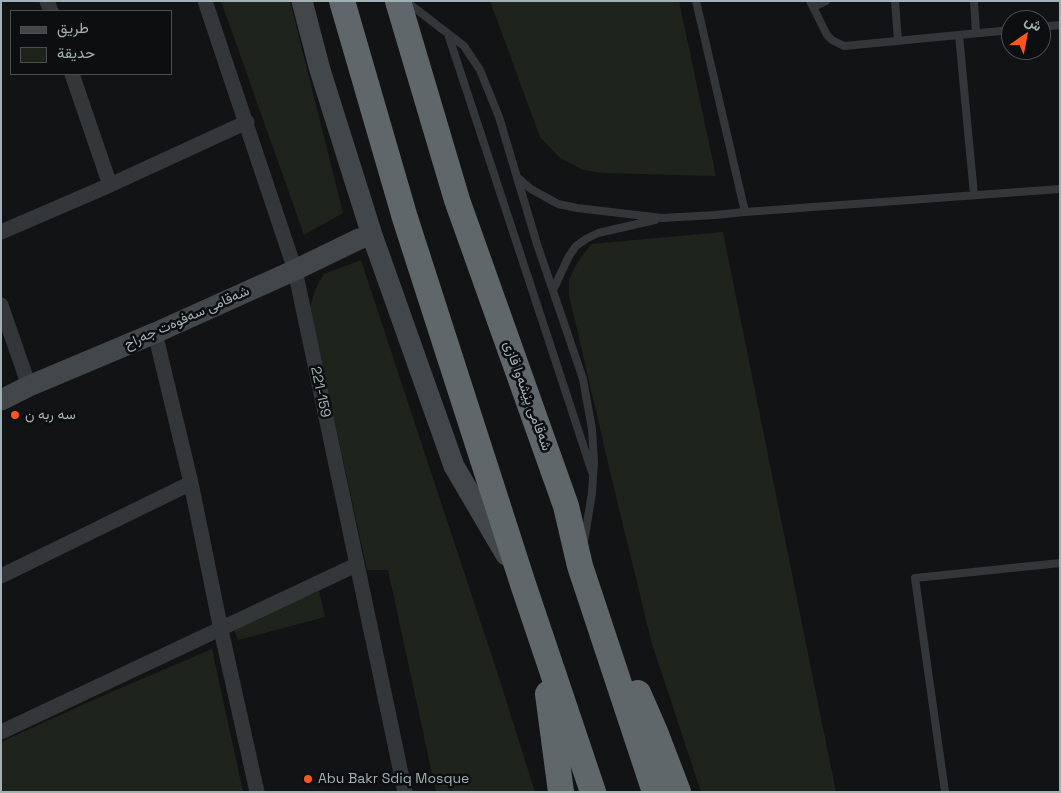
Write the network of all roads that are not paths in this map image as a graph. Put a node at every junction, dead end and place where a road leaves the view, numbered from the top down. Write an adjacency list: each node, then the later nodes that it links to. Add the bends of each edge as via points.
1 (205, 1): 17 (street, 221-159)
2 (302, 1): 25 (main road, via 320,70)
3 (342, 1): 38 (highway, via 405,218)
4 (398, 1): 36 (highway, شەقامی پێشەوا قازی, via 457,200 566,506)
5 (406, 1): 12 (lane)
6 (696, 1): 22 (lane)
7 (826, 1): 10 (lane)
8 (894, 1): 15 (lane)
9 (974, 1): 13 (lane)
10 (811, 4): 15 (lane, via 827,35 837,44)
11 (1001, 31): 13 (lane)
12 (448, 32): 18 (lane, via 464,46 480,70); 32 (lane)
13 (976, 33): 14 (lane)
14 (959, 35): 15 (lane); 21 (lane)
15 (898, 41)
16 (72, 75): 19 (street)
17 (246, 122): 19 (street); 26 (street, 221-159)
18 (517, 177): 23 (lane, via 558,204); 27 (lane)
19 (110, 185): 24 (street)
20 (1060, 189): 21 (lane)
21 (974, 195): 22 (lane)
22 (745, 212): 23 (lane)
23 (662, 218): 27 (lane, via 598,233 586,239 569,256)
24 (1, 232)
25 (372, 235): 26 (main road, شەقامی سەفوەت جەراح); 38 (main road, via 454,466)
26 (295, 270): 29 (main road, شەقامی سەفوەت جەراح); 35 (street, 221-159)
27 (553, 290): 32 (lane, via 583,379 592,429)
28 (1, 305): 30 (street)
29 (155, 333): 30 (main road, شەقامی سەفوەت جەراح); 33 (street)
30 (29, 386): 31 (main road, شەقامی سەفوەت جەراح)
31 (1, 400)
32 (593, 476): 36 (lane)
33 (191, 483): 37 (street); 39 (street)
34 (1060, 563): 48 (lane, via 915,578)
35 (356, 565): 39 (street); 43 (street, 221-159)
36 (580, 566): 46 (highway, شەقامی پێشەوا قازی); 47 (highway, via 655,732)
37 (1, 576)
38 (523, 584): 40 (highway)
39 (221, 630): 41 (street); 42 (street)
40 (540, 631): 44 (highway); 45 (highway)
41 (1, 732)
42 (257, 792)
43 (405, 792)
44 (561, 792)
45 (593, 792)
46 (655, 792)
47 (678, 792)
48 (945, 792)

